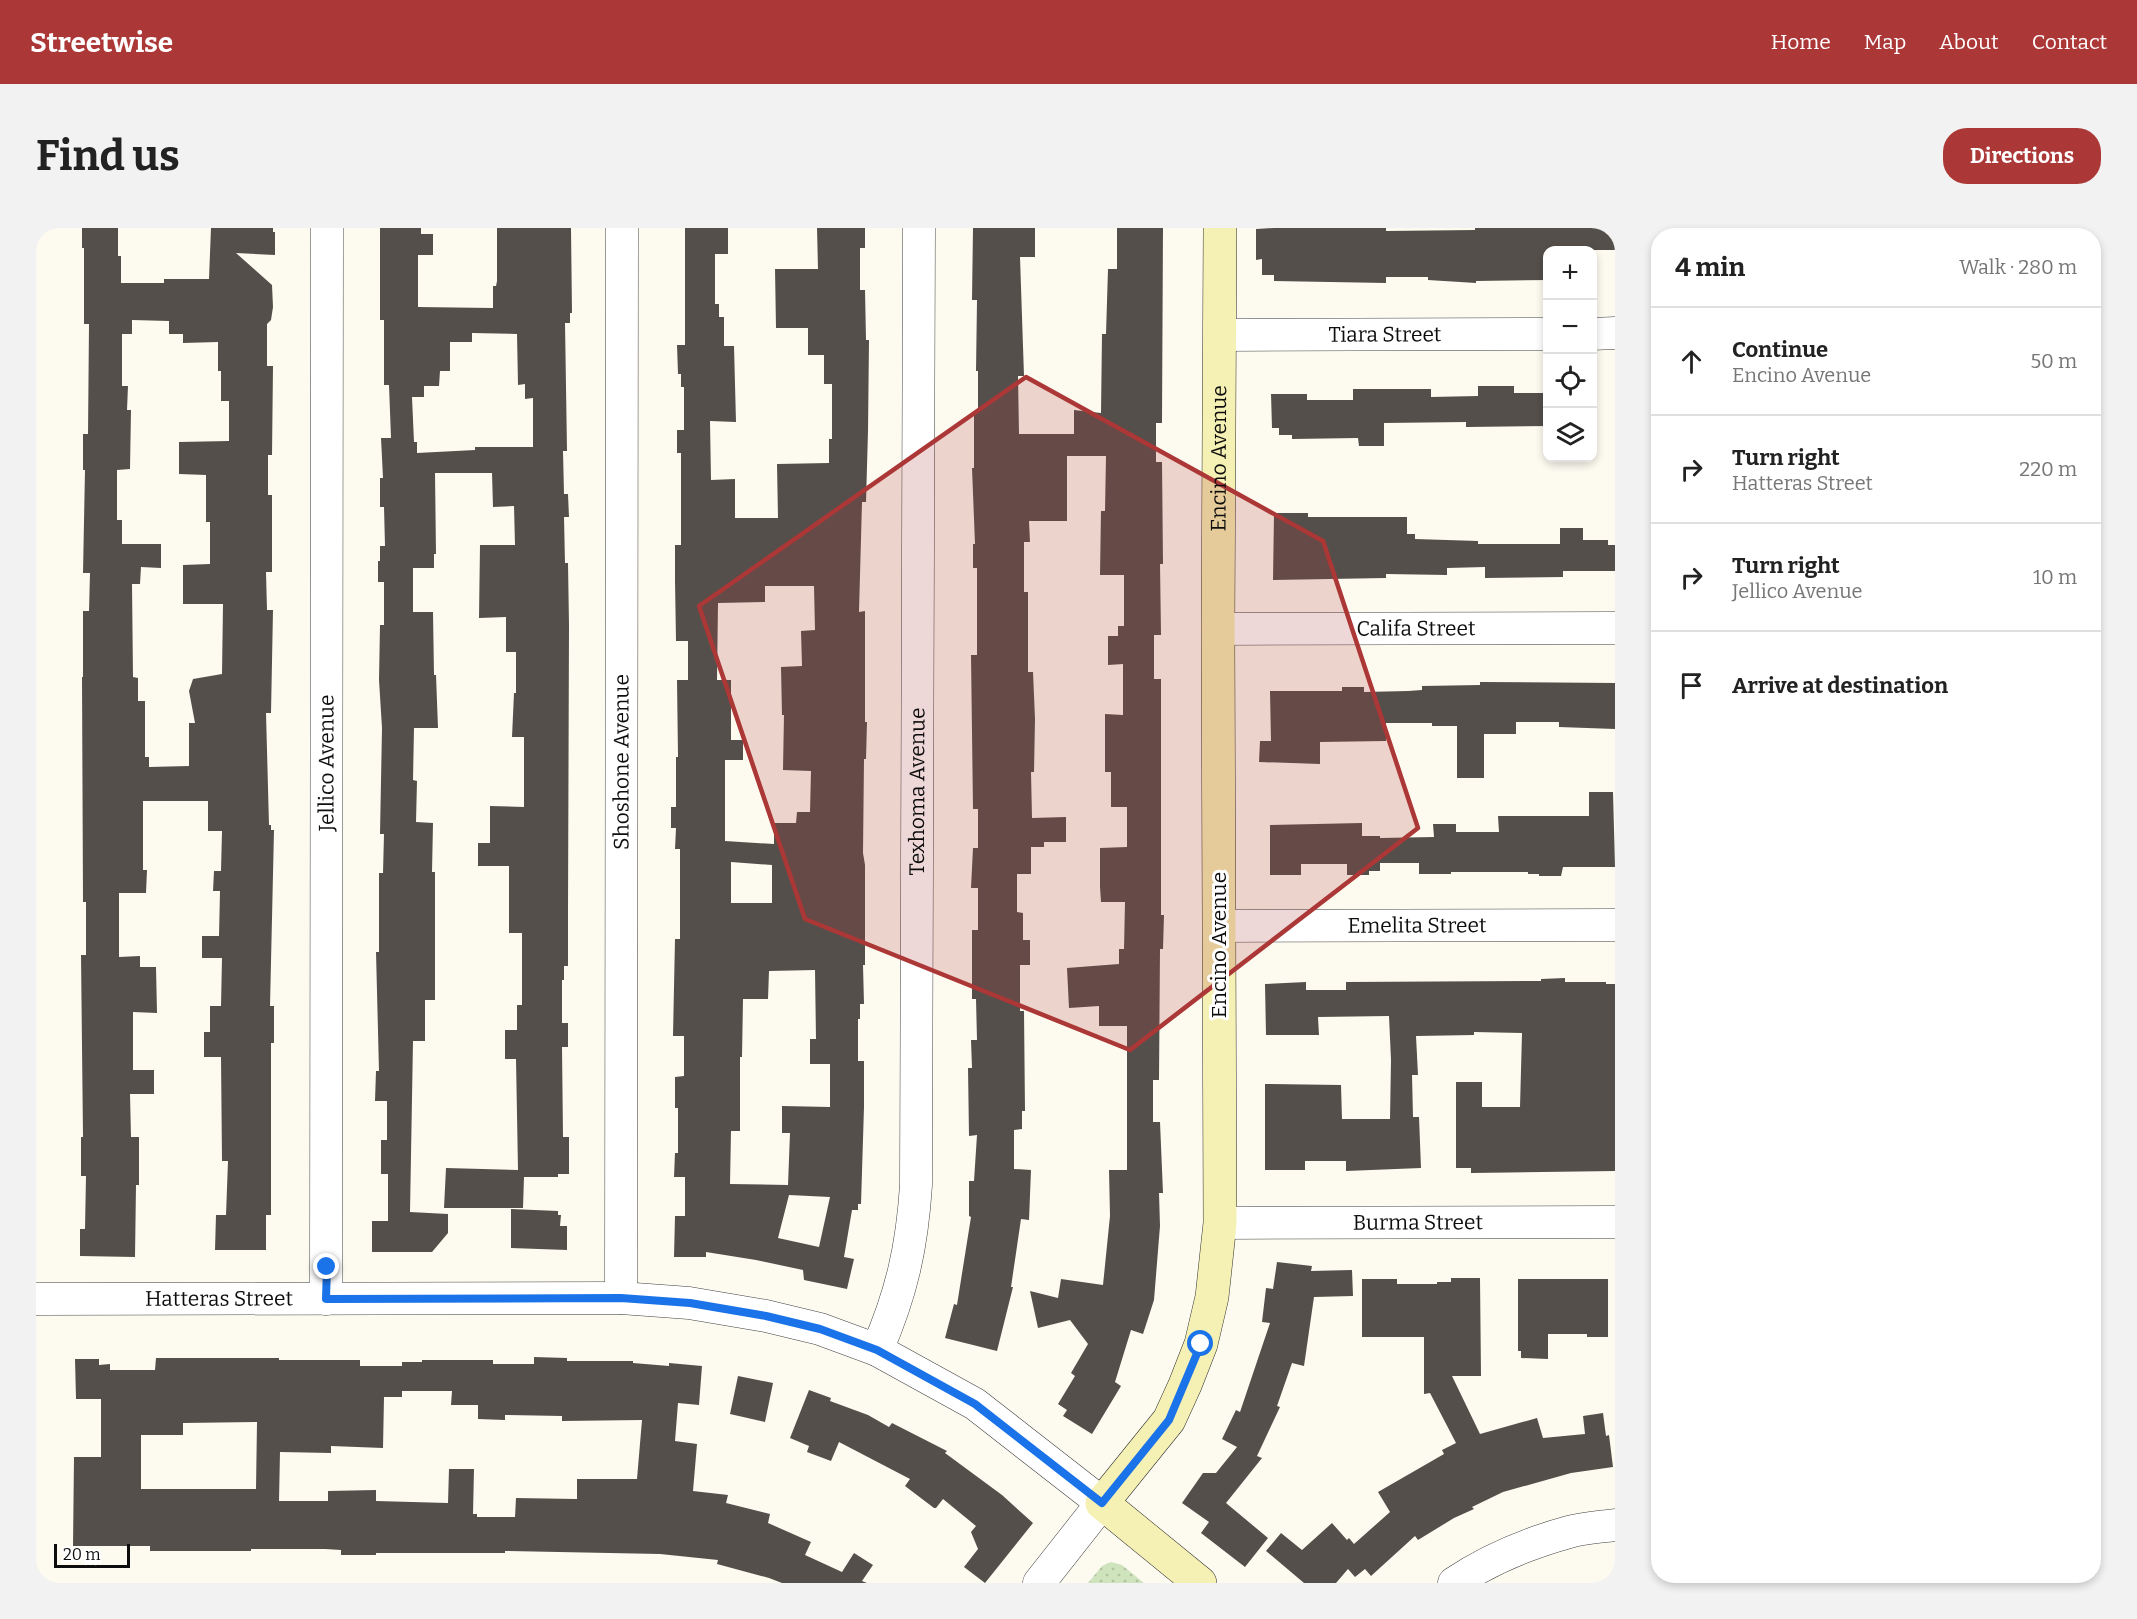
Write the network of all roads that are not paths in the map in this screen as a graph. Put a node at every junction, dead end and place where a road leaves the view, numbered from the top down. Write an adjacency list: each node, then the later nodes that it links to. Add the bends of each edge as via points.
1 (327, 228): 17 (street, Jellico Avenue)
2 (622, 228): 15 (street, Shoshone Avenue)
3 (919, 228): 18 (street, Texhoma Avenue, via 916,1185 908,1263)
4 (1220, 228): 8 (street, Encino Avenue)
5 (1597, 333): 6 (street)
6 (1615, 333)
7 (1543, 334): 8 (street, Tiara Street)
8 (1221, 335): 10 (street, Encino Avenue)
9 (1615, 628): 10 (street, Califa Street)
10 (1218, 629): 12 (street, Encino Avenue)
11 (1615, 925): 12 (street, Emelita Street)
12 (1219, 926): 14 (street, Encino Avenue)
13 (1615, 1222): 14 (street, Burma Street)
14 (1220, 1223): 19 (street, Encino Avenue, via 1212,1297 1201,1344 1185,1385 1169,1420)
15 (621, 1298): 17 (street, Hatteras Street); 18 (street, Hatteras Street, via 690,1303 766,1316 820,1329)
16 (36, 1299): 17 (street, Hatteras Street)
17 (326, 1299)
18 (877, 1350): 19 (street, Hatteras Street, via 975,1404)
19 (1102, 1503): 21 (street); 22 (street)
20 (1615, 1525): 23 (street, via 1571,1531 1530,1544 1474,1569)
21 (1039, 1583)
22 (1200, 1583)
23 (1454, 1583)

